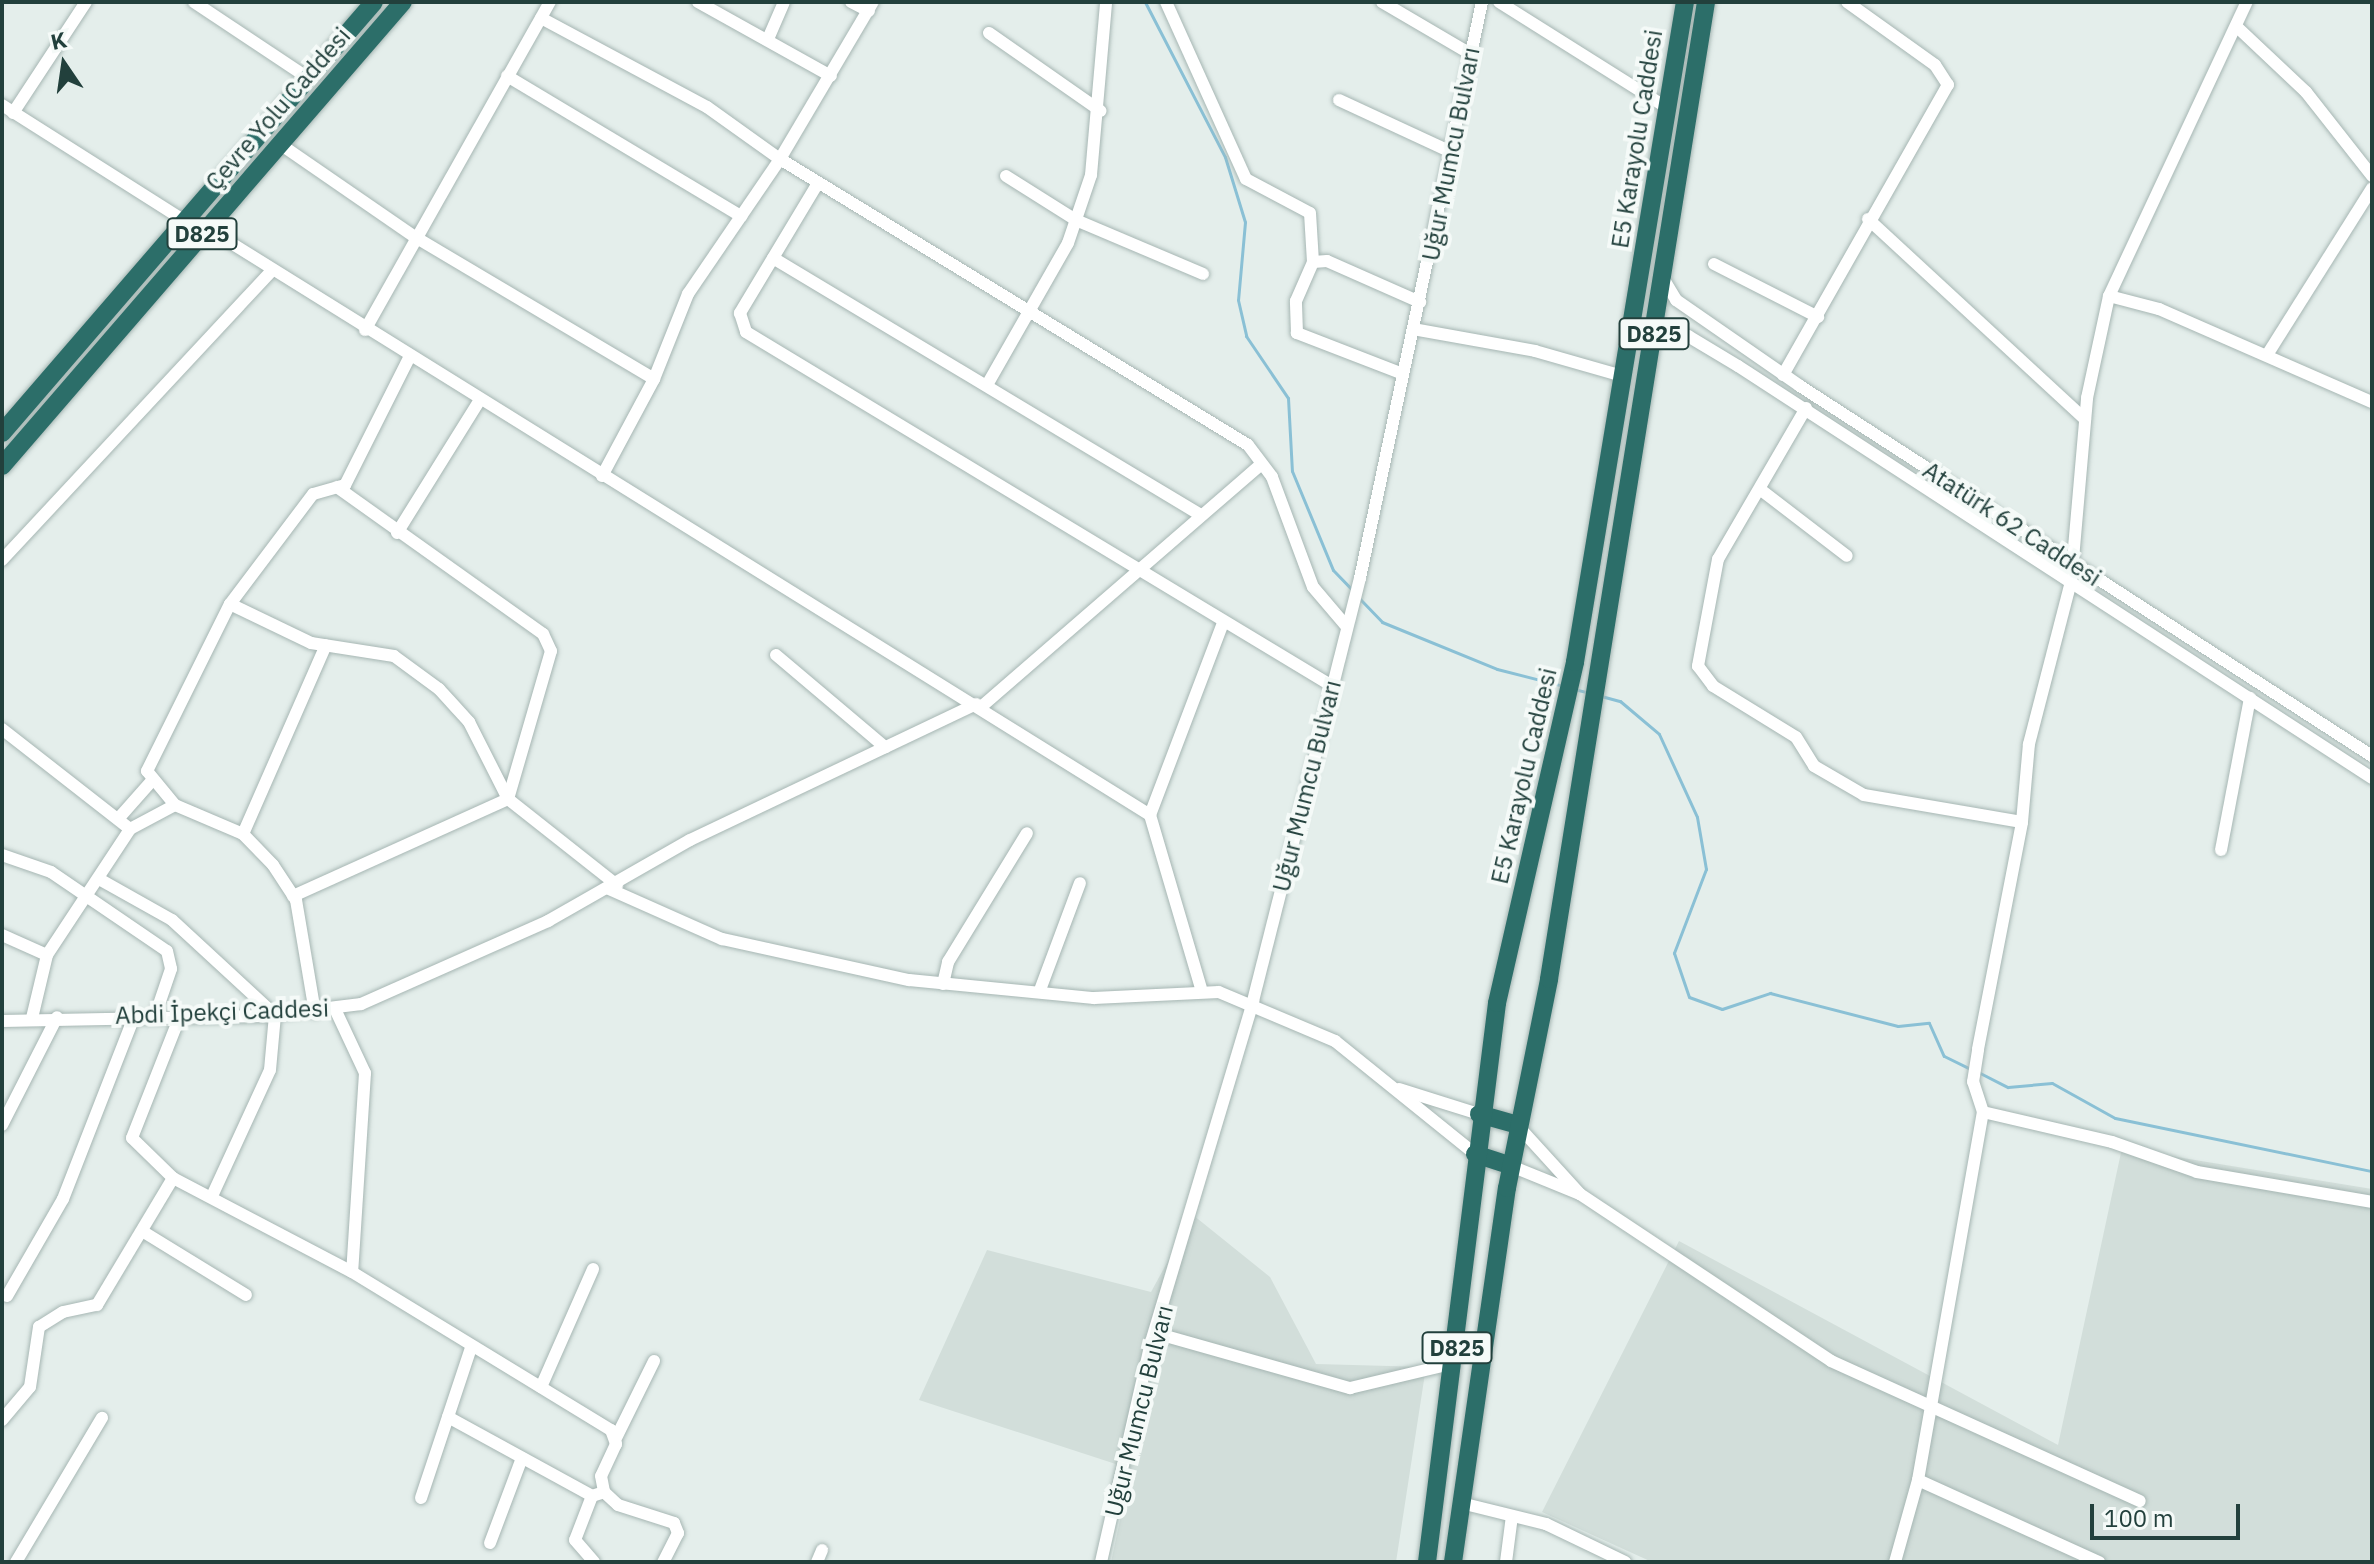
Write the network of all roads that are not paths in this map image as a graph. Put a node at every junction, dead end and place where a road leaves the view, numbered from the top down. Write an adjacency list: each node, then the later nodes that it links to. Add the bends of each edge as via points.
1 (86, 2): 29 (street)
2 (194, 2): 26 (street)
3 (403, 2): 31 (highway, Çevre Yolu Caddesi / D825)
4 (550, 2): 19 (street)
5 (698, 2): 22 (street)
6 (784, 2): 22 (street)
7 (851, 2): 18 (street)
8 (1106, 2): 30 (street)
9 (1166, 2): 45 (street, via 1246,179 1310,213)
10 (1382, 2): 23 (street)
11 (1482, 2): 23 (street, Uğur Mumcu Bulvarı)
12 (1499, 2): 28 (street)
13 (1685, 2): 28 (highway, E5 Karayolu Caddesi / D825)
14 (1706, 2): 49 (highway, E5 Karayolu Caddesi / D825)
15 (1847, 2): 39 (street, via 1935,65 1948,85)
16 (2247, 2): 20 (street)
17 (366, 5): 26 (highway, Çevre Yolu Caddesi / D825)
18 (871, 6): 25 (street)
19 (541, 18): 24 (street); 33 (street, via 707,107)
20 (2237, 27): 35 (street, via 2306,92); 50 (street)
21 (989, 33): 30 (street)
22 (768, 39): 25 (street)
23 (1469, 53): 32 (street, Uğur Mumcu Bulvarı)
24 (507, 76): 38 (street); 43 (street)
25 (831, 76): 33 (street)
26 (308, 78): 41 (highway, Çevre Yolu Caddesi / D825)
27 (1339, 100): 32 (street)
28 (1667, 108): 61 (highway, E5 Karayolu Caddesi / D825)
29 (8, 109): 41 (street)
30 (1101, 111): 40 (street)
31 (280, 144): 42 (highway, Çevre Yolu Caddesi / D825); 43 (street)
32 (1451, 152): 51 (street, Uğur Mumcu Bulvarı)
33 (780, 159): 36 (street); 38 (street)
34 (1006, 176): 40 (street)
35 (2372, 176)
36 (818, 183): 44 (street); 52 (street)
37 (2372, 188): 57 (street)
38 (741, 216): 62 (street, via 688,294)
39 (1868, 219): 53 (street); 67 (street)
40 (1076, 220): 48 (street); 52 (street)
41 (185, 221): 68 (highway, Çevre Yolu Caddesi / D825)
42 (207, 228): 47 (street); 70 (highway, Çevre Yolu Caddesi / D825)
43 (415, 237): 55 (street); 62 (street)
44 (773, 258): 63 (street); 79 (street, via 740,313 746,332)
45 (1313, 262): 51 (street, via 1327,261); 59 (street, via 1296,301 1297,333)
46 (1714, 264): 53 (street)
47 (272, 270): 55 (street); 77 (street)
48 (1203, 274)
49 (1663, 278): 56 (highway, E5 Karayolu Caddesi / D825); 60 (street, Atatürk 62 Caddesi, via 1676,300)
50 (2109, 296): 57 (street, via 2159,309); 67 (street)
51 (1420, 302): 54 (street, Uğur Mumcu Bulvarı)
52 (1031, 313): 63 (street); 69 (street, via 1248,445)
53 (1818, 317): 60 (street)
54 (1413, 329): 59 (street, Uğur Mumcu Bulvarı); 61 (street, via 1535,351)
55 (365, 330): 58 (street)
56 (1654, 330): 66 (street, Atatürk 62 Caddesi, via 1688,336); 128 (highway, E5 Karayolu Caddesi / D825, via 1594,708)
57 (2267, 355): 64 (street)
58 (409, 358): 65 (street); 72 (street)
59 (1403, 374): 83 (street, Uğur Mumcu Bulvarı)
60 (1783, 375): 78 (street, Atatürk 62 Caddesi)
61 (1622, 376): 126 (highway, E5 Karayolu Caddesi / D825, via 1575,662 1497,1003)
62 (654, 379): 71 (street)
63 (987, 385): 74 (street)
64 (2372, 402)
65 (478, 403): 71 (street); 75 (street)
66 (1806, 408): 73 (street); 80 (street, Atatürk 62 Caddesi)
67 (2085, 419): 78 (street)
68 (2, 433)
69 (1260, 465): 74 (street, Abdi İpekçi Caddesi); 83 (street, via 1272,477 1313,587)
70 (2, 466)
71 (602, 476): 88 (street)
72 (337, 487): 75 (street); 81 (street, via 313,494)
73 (1761, 490): 76 (street); 98 (street, via 1709,588 1698,666 1713,686 1796,737 1814,766 1864,795)
74 (1201, 515): 79 (street, Abdi İpekçi Caddesi)
75 (397, 533): 94 (street, via 550,644 545,689)
76 (1847, 556)
77 (2, 560)
78 (2071, 562): 80 (street); 91 (street, Atatürk 62 Caddesi)
79 (1139, 569): 82 (street); 88 (street, Abdi İpekçi Caddesi)
80 (2071, 582): 87 (street, Atatürk 62 Caddesi); 98 (street, via 2051,638 2029,744)
81 (230, 604): 84 (street); 93 (street, via 177,702 147,771)
82 (1223, 623): 86 (street); 96 (street)
83 (1347, 627): 86 (street, Uğur Mumcu Bulvarı)
84 (326, 645): 94 (street, via 388,654 439,689 469,722); 101 (street)
85 (776, 655): 90 (street)
86 (1332, 686): 114 (street, Uğur Mumcu Bulvarı)
87 (2250, 698): 92 (street, Atatürk 62 Caddesi); 102 (street)
88 (978, 705): 90 (street, Abdi İpekçi Caddesi); 96 (street)
89 (2, 729): 97 (street)
90 (885, 747): 106 (street, Abdi İpekçi Caddesi, via 690,840)
91 (2372, 756)
92 (2372, 778)
93 (150, 783): 95 (street); 97 (street)
94 (508, 799): 106 (street); 107 (street)
95 (175, 805): 99 (street); 101 (street)
96 (1150, 815): 112 (street)
97 (118, 819): 99 (street)
98 (2022, 822): 125 (street, via 1973,1082)
99 (130, 829): 104 (street)
100 (1027, 833): 111 (street, via 948,962)
101 (243, 834): 107 (street)
102 (2221, 850)
103 (2, 855): 108 (street, via 51,872)
104 (99, 879): 108 (street); 117 (street, via 172,920)
105 (1080, 883): 113 (street)
106 (613, 887): 111 (street, via 722,939); 115 (street, Abdi İpekçi Caddesi, via 406,985)
107 (293, 896): 116 (street)
108 (86, 902): 110 (street); 118 (street, via 167,951 171,969)
109 (2, 935): 110 (street)
110 (47, 955): 122 (street)
111 (943, 984): 113 (street)
112 (1201, 988): 113 (street, via 1094,998); 114 (street)
113 (1040, 990)
114 (1251, 1005): 124 (street, via 1335,1041); 140 (street, Uğur Mumcu Bulvarı)
115 (335, 1009): 116 (street, Abdi İpekçi Caddesi); 137 (street, via 365,1073)
116 (315, 1012): 117 (street, Abdi İpekçi Caddesi)
117 (275, 1015): 119 (street, Abdi İpekçi Caddesi); 132 (street, via 270,1070)
118 (155, 1016): 119 (street, Abdi İpekçi Caddesi); 121 (street, Abdi İpekçi Caddesi)
119 (180, 1016): 131 (street, via 132,1138)
120 (57, 1017): 121 (street, Abdi İpekçi Caddesi); 122 (street, Abdi İpekçi Caddesi); 127 (street)
121 (134, 1017): 139 (street, via 63,1199)
122 (32, 1018): 123 (street, Abdi İpekçi Caddesi)
123 (2, 1021)
124 (1375, 1075): 126 (street, via 1408,1094); 129 (street)
125 (1983, 1112): 134 (street, via 2112,1142 2197,1172); 145 (street)
126 (1479, 1114): 128 (highway); 129 (highway, E5 Karayolu Caddesi / D825)
127 (2, 1125)
128 (1518, 1125): 130 (highway, E5 Karayolu Caddesi / D825); 133 (street)
129 (1475, 1154): 130 (highway); 143 (highway, E5 Karayolu Caddesi / D825)
130 (1511, 1166): 133 (street); 155 (highway, E5 Karayolu Caddesi / D825)
131 (173, 1178): 132 (street); 135 (street)
132 (213, 1194): 137 (street)
133 (1580, 1194): 145 (street, via 1773,1328)
134 (2372, 1202)
135 (142, 1231): 138 (street); 148 (street, via 97,1305 63,1312 39,1327 30,1387)
136 (593, 1269): 144 (street)
137 (352, 1272): 141 (street)
138 (246, 1295)
139 (4, 1297)
140 (1155, 1333): 143 (street, via 1350,1388); 161 (street, Uğur Mumcu Bulvarı)
141 (471, 1348): 144 (street); 146 (street)
142 (654, 1361): 149 (street)
143 (1455, 1363): 162 (highway, E5 Karayolu Caddesi / D825)
144 (541, 1387): 149 (street)
145 (1928, 1406): 151 (street); 154 (street)
146 (448, 1417): 150 (street); 153 (street)
147 (102, 1418): 158 (street)
148 (2, 1420)
149 (616, 1438): 152 (street)
150 (522, 1458): 152 (street); 157 (street)
151 (1918, 1480): 166 (street); 167 (street)
152 (598, 1494): 159 (street, via 575,1540); 160 (street, via 674,1523 678,1533)
153 (421, 1498)
154 (2140, 1501)
155 (1461, 1503): 156 (street); 163 (highway, E5 Karayolu Caddesi / D825)
156 (1512, 1516): 164 (street); 165 (street)
157 (490, 1543)
158 (16, 1562)
159 (594, 1562)
160 (663, 1562)
161 (1101, 1562)
162 (1427, 1562)
163 (1453, 1562)
164 (1506, 1562)
165 (1625, 1562)
166 (1895, 1562)
167 (2099, 1562)

